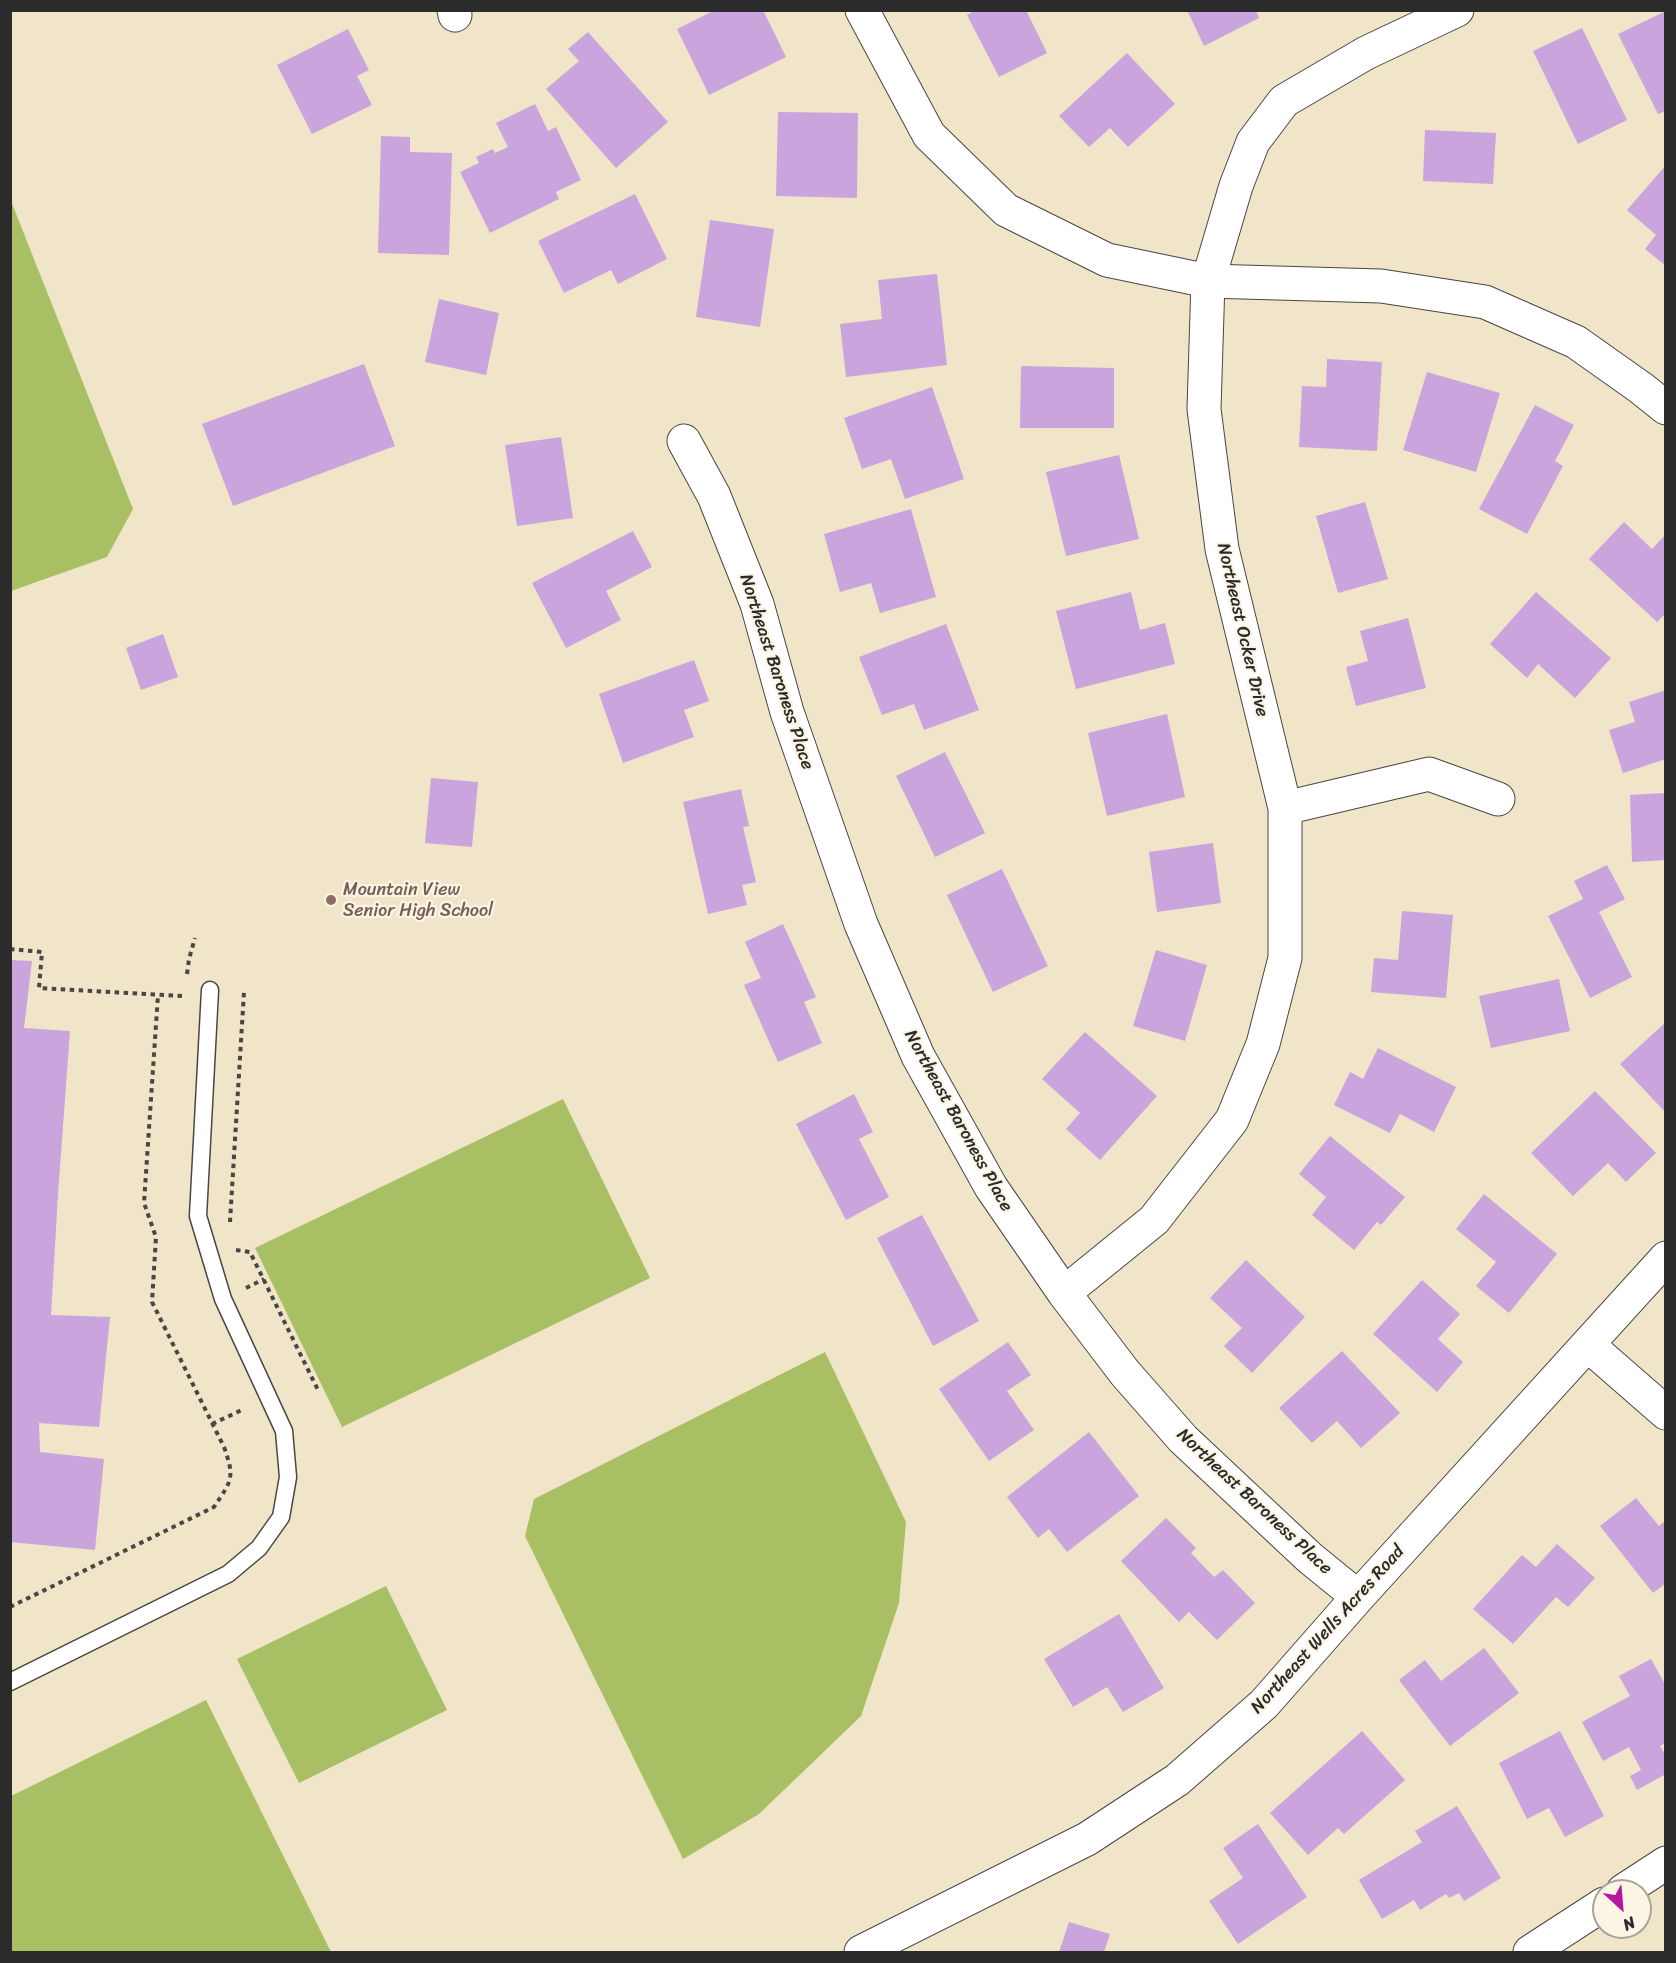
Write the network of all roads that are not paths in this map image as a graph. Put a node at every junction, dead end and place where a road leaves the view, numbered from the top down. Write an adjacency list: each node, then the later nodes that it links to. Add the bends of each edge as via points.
1 (862, 10): 3 (street, via 928,135 1006,210 1107,260)
2 (1457, 10): 3 (street, Northeast Ocker Drive, via 1366,53 1284,101 1253,142)
3 (1208, 281): 4 (street, via 1381,286 1485,302 1576,342); 7 (street, Northeast Ocker Drive, via 1204,409 1222,549)
4 (1665, 408)
5 (684, 441): 10 (street, Northeast Baroness Place, via 714,496 757,604 787,712 861,924 918,1056 991,1187)
6 (1498, 799): 7 (street, via 1429,774)
7 (1285, 808): 10 (street, Northeast Ocker Drive, via 1285,958 1263,1044 1232,1120 1154,1220)
8 (210, 990): 14 (lane, via 198,1216 223,1299 284,1431 288,1477 281,1517 259,1548 228,1574)
9 (1665, 1257): 11 (street, Northeast Wells Acres Road)
10 (1064, 1293): 13 (street, Northeast Baroness Place, via 1125,1373 1183,1439)
11 (1588, 1345): 12 (street); 13 (street, Northeast Wells Acres Road)
12 (1665, 1413)
13 (1358, 1597): 18 (street, Northeast Wells Acres Road, via 1264,1704 1177,1780 1087,1839)
14 (10, 1682)
15 (1665, 1863): 16 (street)
16 (1641, 1879)
17 (1592, 1912): 19 (street)
18 (861, 1953)
19 (1530, 1953)

